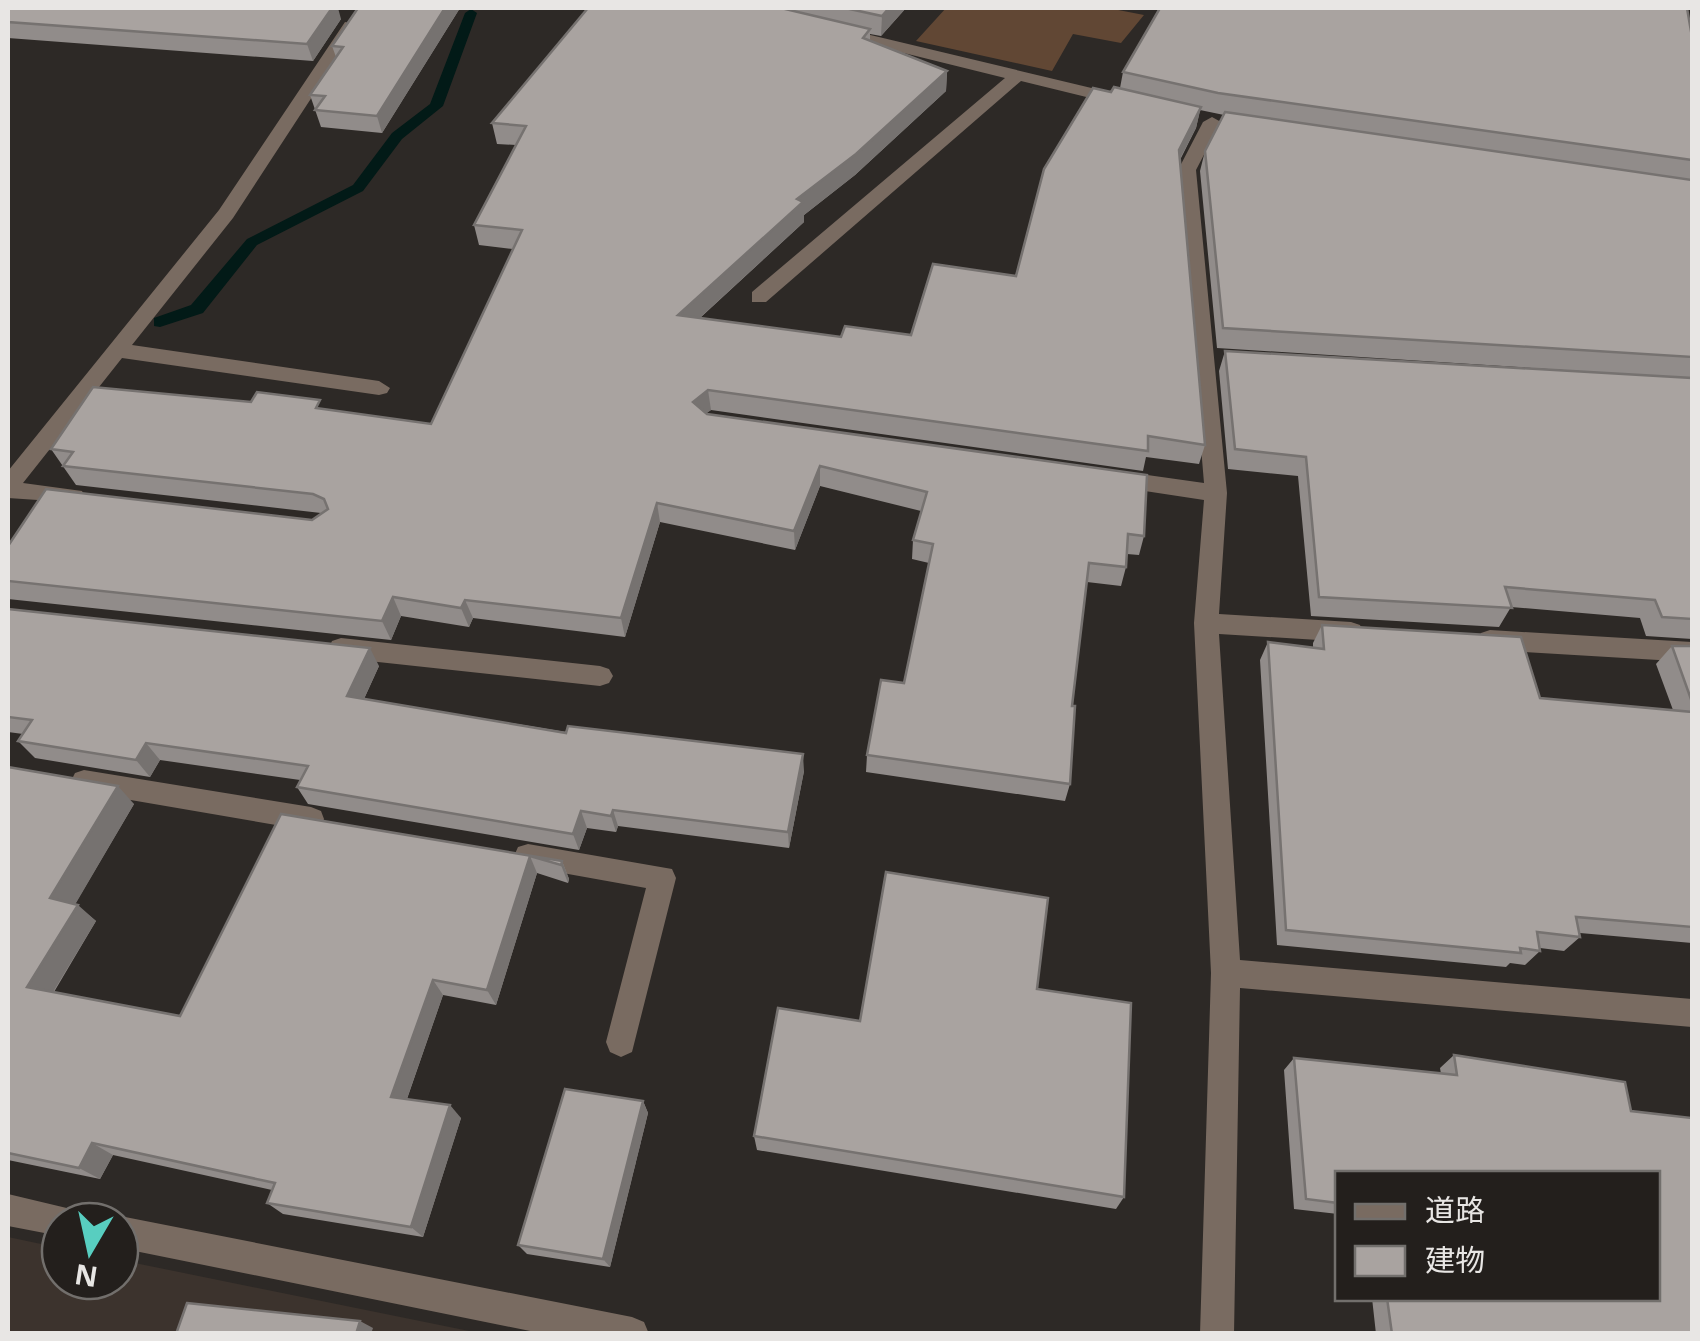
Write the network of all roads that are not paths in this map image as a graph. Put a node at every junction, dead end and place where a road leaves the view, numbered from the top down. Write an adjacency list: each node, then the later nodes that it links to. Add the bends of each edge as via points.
1 (342, 10): 7 (street, via 359,12 226,214)
2 (814, 27): 3 (street)
3 (1018, 75): 4 (street); 6 (street)
4 (1135, 103)
5 (1212, 122): 11 (street, via 1188,170 1216,360)
6 (760, 297)
7 (116, 350): 8 (street); 10 (street)
8 (379, 388)
9 (1080, 474): 11 (street)
10 (8, 488): 12 (street)
11 (1216, 493): 13 (street)
12 (106, 501)
13 (1206, 623): 14 (street); 22 (street)
14 (1381, 634)
15 (1459, 638): 17 (street)
16 (324, 646): 18 (street)
17 (1692, 652)
18 (600, 676)
19 (65, 778): 20 (street)
20 (335, 823)
21 (508, 852): 24 (street, via 662,878)
22 (1226, 973): 23 (street); 29 (street)
23 (1692, 1013)
24 (621, 1042)
25 (8, 1210): 26 (street)
26 (40, 1216)
27 (140, 1236): 28 (street)
28 (632, 1334)
29 (1217, 1334)

